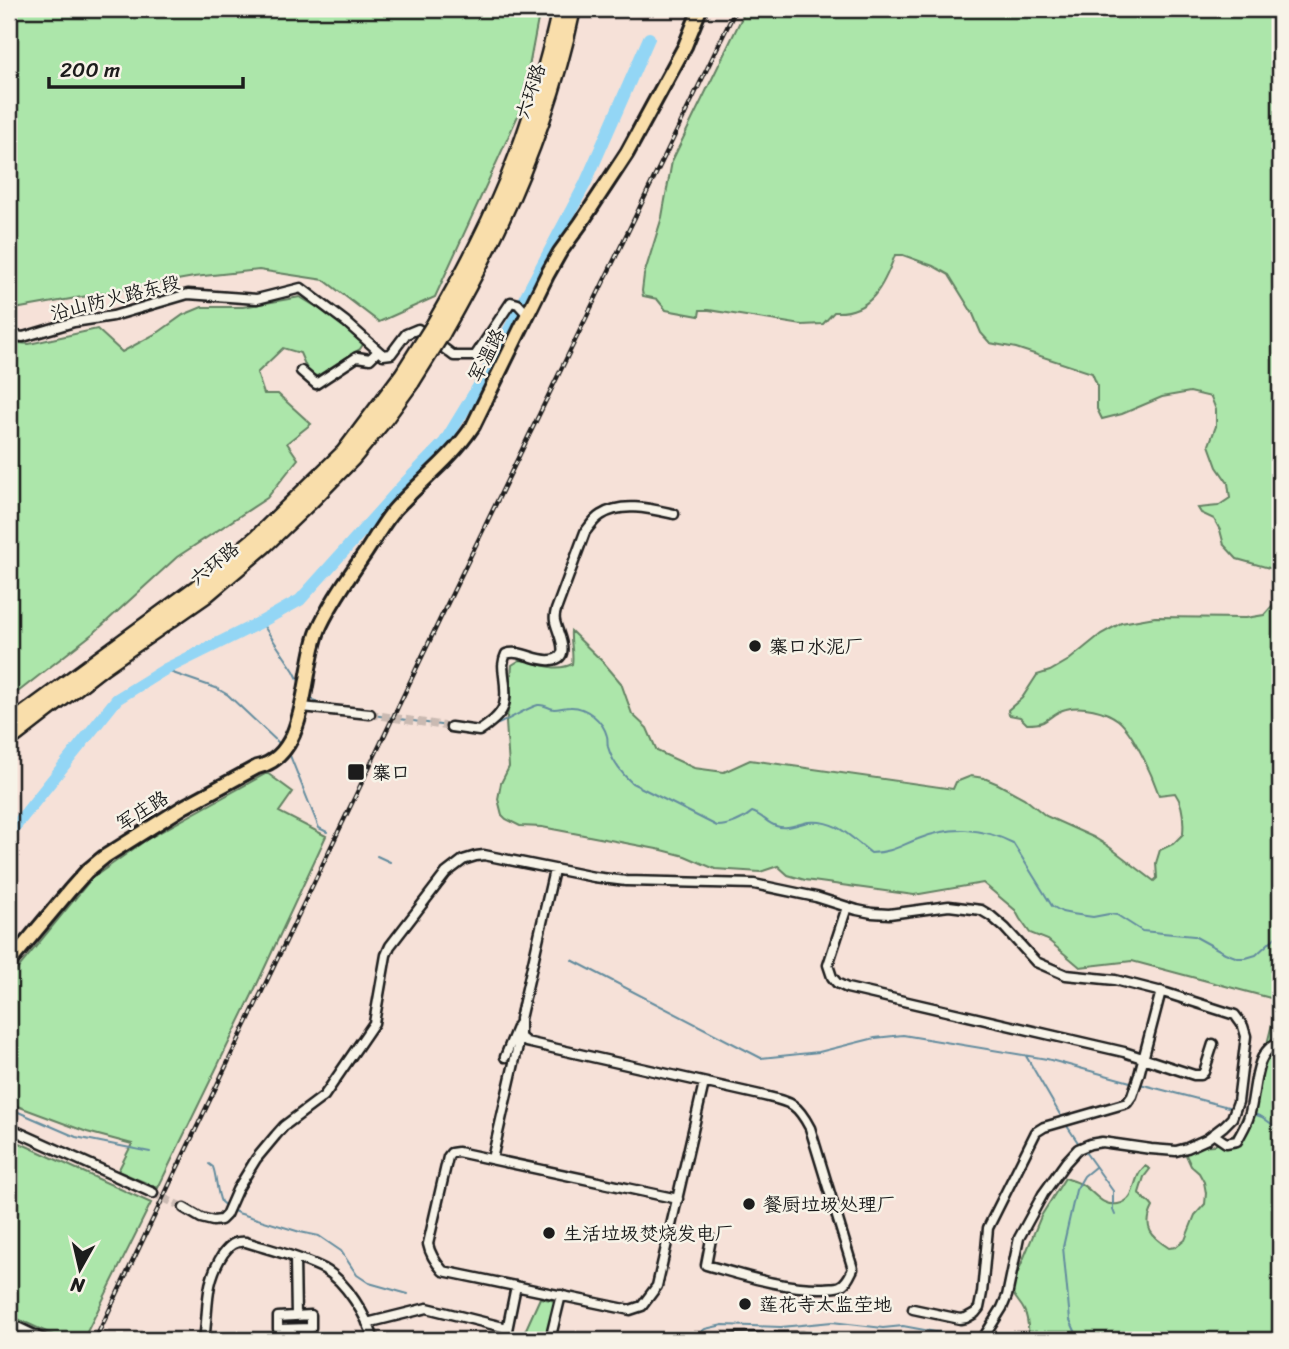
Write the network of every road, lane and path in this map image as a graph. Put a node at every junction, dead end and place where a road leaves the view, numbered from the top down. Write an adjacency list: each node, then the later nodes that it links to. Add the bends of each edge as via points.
1 (559, 9): 5 (highway, 六环路, via 508,177)
2 (573, 9): 5 (highway, 六环路, via 551,94 519,179 498,228)
3 (700, 9): 4 (main road, 军温路, via 685,46 626,153 560,252)
4 (528, 315): 7 (street, via 512,302 475,356 454,356 418,329 406,334 391,354); 11 (main road, 军温路, via 473,426 460,445 395,509 329,608 316,638)
5 (438, 330): 9 (highway, bridge)
6 (9, 335): 7 (street, 沿山防火路东段, via 23,337 188,294 257,299 301,288)
7 (378, 351): 8 (street, via 370,359 357,357 316,384)
8 (301, 371)
9 (407, 379): 13 (highway, 六环路, via 344,452 256,538 196,588); 15 (highway, 六环路, via 385,419 353,458 264,546 205,596)
10 (674, 514): 14 (street, via 645,508 613,509 592,522 556,610 561,655 550,660 506,654 502,713 479,731)
11 (302, 707): 12 (street); 18 (main road, 军庄路, via 289,742 269,765 257,767 185,807 104,857)
12 (370, 714)
13 (9, 725)
14 (451, 727)
15 (9, 740)
16 (554, 870): 17 (street, via 635,882 754,884); 20 (street); 32 (street, via 484,855 453,866 390,946 374,1023 324,1096 276,1135 220,1220)
17 (847, 907): 19 (street, via 889,914 949,906 981,910 1036,962 1051,970); 25 (street, via 828,965 837,983)
18 (9, 963)
19 (1161, 991): 25 (street); 28 (street, via 1235,1015 1243,1026 1246,1037 1237,1103 1224,1126)
20 (520, 1019): 21 (street); 24 (street)
21 (520, 1037): 26 (street); 29 (street)
22 (1280, 1042): 28 (street, via 1262,1056 1252,1107 1237,1141 1226,1143)
23 (1213, 1044): 25 (street, via 1201,1075)
24 (505, 1058)
25 (1143, 1059): 37 (street, via 1127,1103 1036,1132 988,1228 982,1293 975,1313 960,1319)
26 (704, 1083): 31 (street); 33 (street, via 799,1109 810,1128 853,1269 841,1286 800,1287 762,1280 706,1265)
27 (9, 1128): 30 (street)
28 (1213, 1134): 42 (street, via 1176,1151 1102,1142 1082,1148 1066,1162 1019,1238 1007,1296)
29 (492, 1159): 31 (street); 35 (street, via 451,1153 428,1244 443,1271)
30 (153, 1193)
31 (678, 1199): 36 (street, via 657,1286 642,1306 630,1310)
32 (184, 1208)
33 (711, 1240)
34 (295, 1258): 38 (street); 40 (street, via 331,1273); 44 (street, via 246,1242 229,1246 209,1284)
35 (516, 1286): 36 (street); 41 (street)
36 (561, 1295): 47 (street)
37 (913, 1309)
38 (296, 1316)
39 (9, 1323): 43 (street)
40 (367, 1324): 41 (street, via 428,1308); 45 (street)
41 (507, 1328): 46 (street)
42 (984, 1339)
43 (45, 1340)
44 (204, 1340)
45 (374, 1340)
46 (505, 1340)
47 (550, 1340)
48 (724, 1340): 49 (street)
49 (816, 1340)

